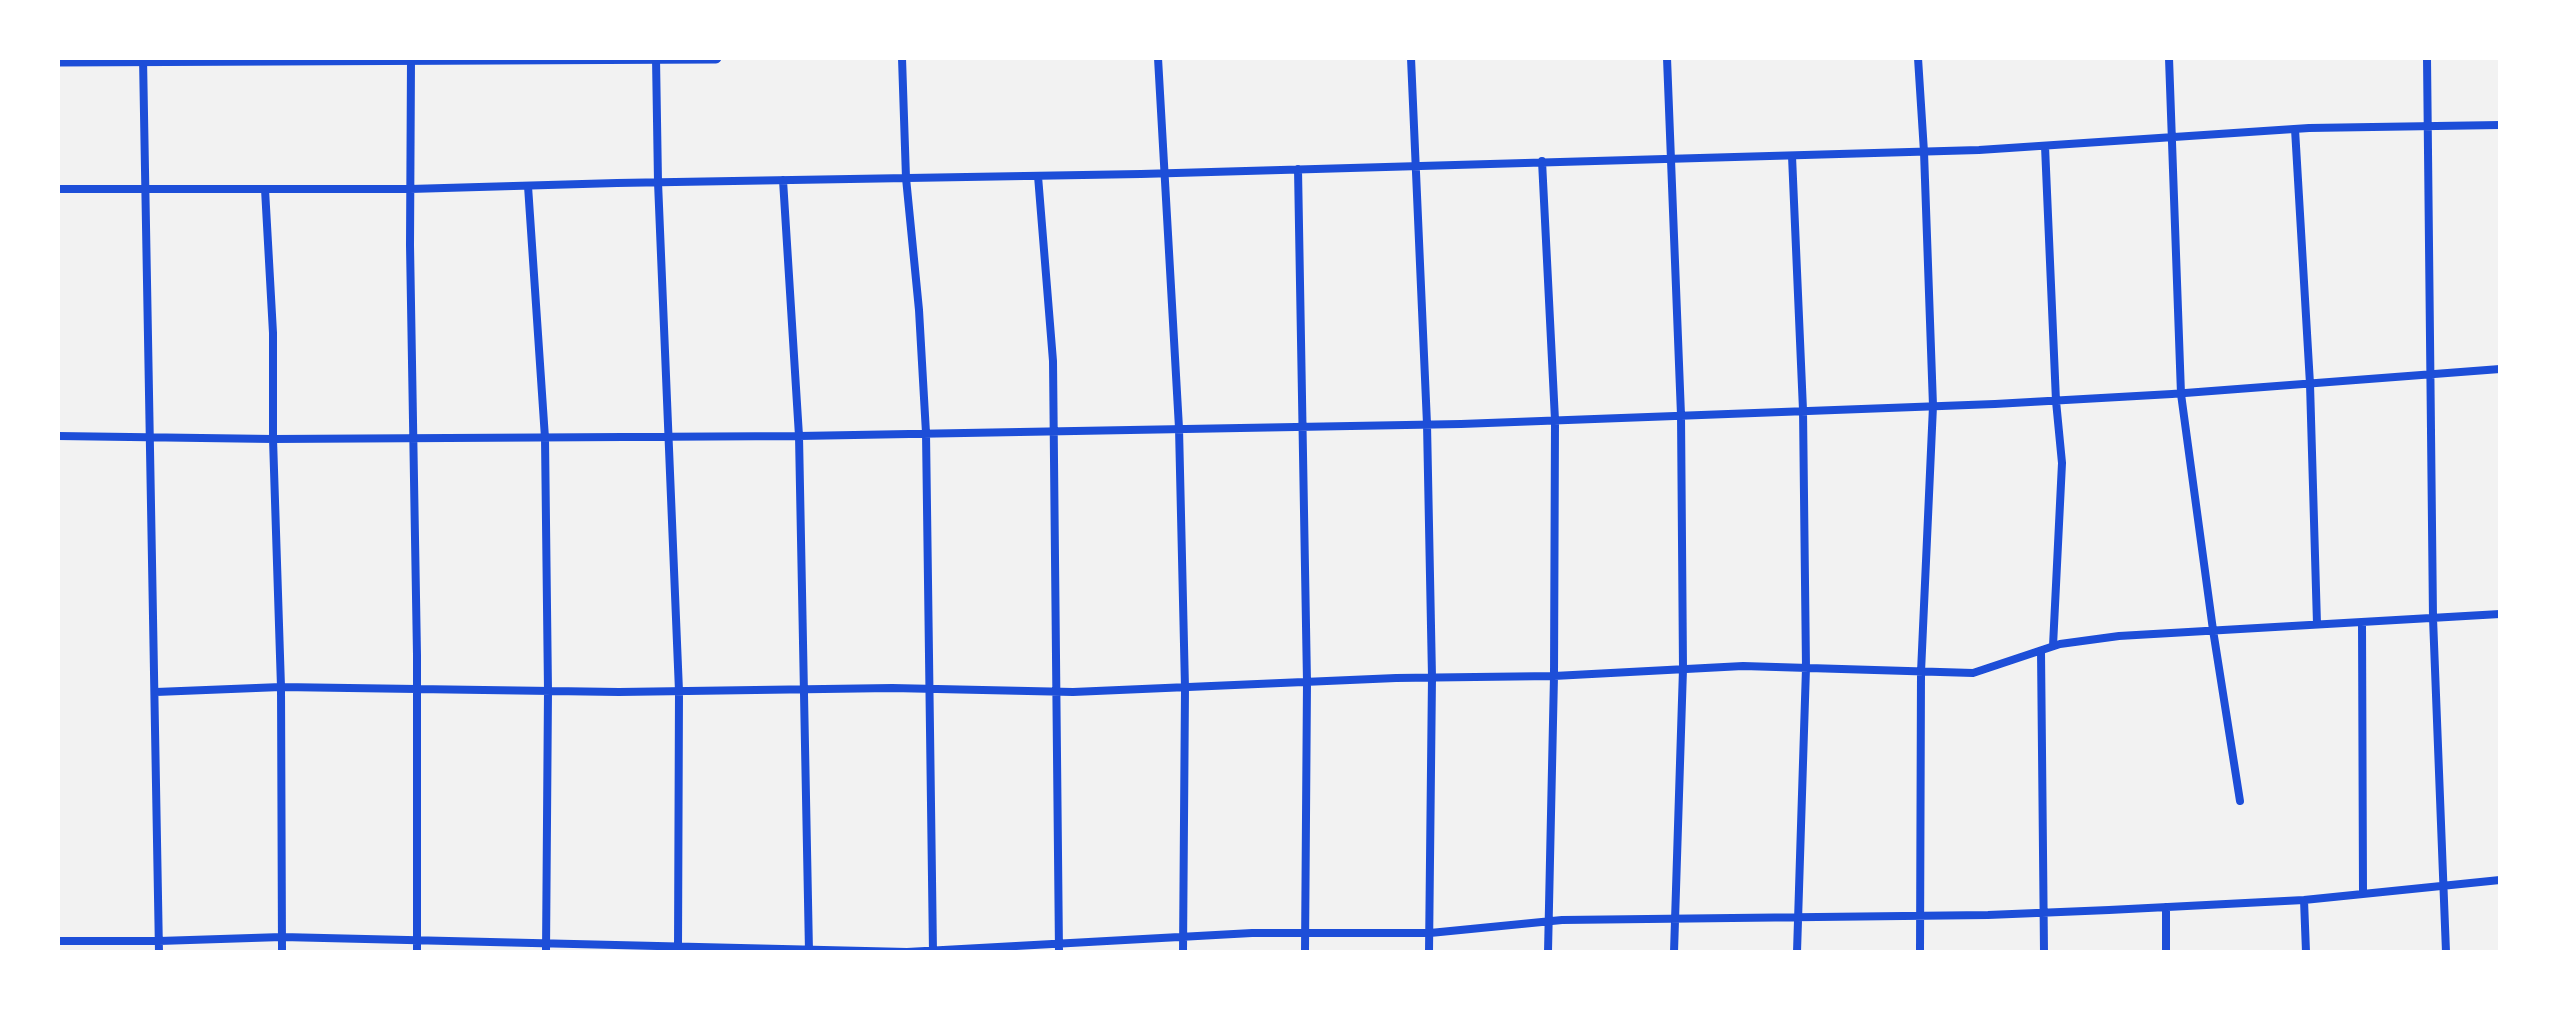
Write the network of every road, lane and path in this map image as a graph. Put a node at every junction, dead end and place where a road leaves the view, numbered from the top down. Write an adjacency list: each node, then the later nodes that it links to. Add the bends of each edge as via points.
1 (716, 58): 10 (street)
2 (902, 58): 26 (street)
3 (1158, 58): 24 (street)
4 (1411, 58): 22 (street)
5 (1667, 58): 20 (street)
6 (1918, 58): 18 (street)
7 (2169, 58): 16 (street)
8 (2427, 58): 14 (street)
9 (143, 59): 11 (street); 12 (street); 31 (street)
10 (656, 59): 11 (street); 28 (street)
11 (411, 60): 33 (street)
12 (58, 61)
13 (2500, 125): 14 (street)
14 (2429, 126): 15 (street); 35 (street)
15 (2295, 129): 16 (street); 36 (street)
16 (2173, 137): 17 (street); 37 (street)
17 (2045, 146): 18 (street); 38 (street)
18 (1924, 152): 19 (street); 39 (street)
19 (1792, 156): 20 (street); 40 (street)
20 (1671, 159): 21 (street); 41 (street)
21 (1542, 161): 22 (street); 42 (street)
22 (1414, 165): 23 (street); 43 (street)
23 (1298, 169): 24 (street); 44 (street)
24 (1166, 173): 25 (street); 45 (street)
25 (1038, 176): 26 (street); 46 (street, via 1053,361)
26 (906, 178): 27 (street); 47 (street)
27 (783, 180): 28 (street); 49 (street)
28 (658, 182): 29 (street); 51 (street)
29 (528, 186): 33 (street); 52 (street)
30 (58, 189): 31 (street)
31 (146, 189): 32 (street); 50 (street)
32 (265, 189): 33 (street); 53 (street)
33 (410, 189): 54 (street)
34 (2500, 369): 35 (street)
35 (2429, 375): 36 (street); 56 (street)
36 (2310, 384): 37 (street); 58 (street)
37 (2181, 394): 38 (street); 59 (street)
38 (2056, 401): 39 (street); 60 (street, via 2062,463)
39 (1933, 406): 40 (street); 64 (street)
40 (1803, 410): 41 (street); 62 (street)
41 (1681, 415): 42 (street); 63 (street)
42 (1555, 420): 43 (street); 65 (street)
43 (1427, 424): 44 (street); 66 (street)
44 (1303, 426): 45 (street); 67 (street)
45 (1179, 428): 46 (street); 69 (street)
46 (1053, 430): 47 (street); 76 (street)
47 (926, 433): 49 (street); 71 (street)
48 (58, 436): 50 (street)
49 (799, 436): 51 (street); 70 (street)
50 (150, 437): 53 (street); 75 (street)
51 (669, 437): 52 (street); 74 (street)
52 (545, 438): 54 (street); 73 (street)
53 (273, 439): 54 (street); 68 (street)
54 (414, 439): 72 (street)
55 (2500, 614): 56 (street)
56 (2433, 618): 57 (street); 79 (street)
57 (2362, 622): 58 (street); 80 (street)
58 (2317, 624): 59 (street)
59 (2213, 630): 60 (street); 77 (street)
60 (2053, 646): 61 (street)
61 (2041, 651): 64 (street, via 1973,673); 83 (street)
62 (1806, 668): 63 (street); 64 (street); 85 (street)
63 (1683, 669): 65 (street); 86 (street)
64 (1921, 672): 84 (street)
65 (1554, 676): 66 (street); 87 (street)
66 (1432, 677): 67 (street); 89 (street)
67 (1307, 682): 69 (street); 88 (street)
68 (281, 687): 72 (street); 75 (street); 90 (street)
69 (1185, 688): 76 (street); 91 (street)
70 (804, 689): 71 (street); 74 (street); 98 (street)
71 (929, 689): 76 (street); 99 (street)
72 (417, 690): 73 (street); 94 (street)
73 (548, 691): 74 (street); 95 (street)
74 (679, 691): 97 (street)
75 (156, 692): 93 (street)
76 (1057, 692): 96 (street)
77 (2240, 801)
78 (2500, 880): 79 (street)
79 (2445, 884): 80 (street); 113 (street)
80 (2363, 893): 81 (street)
81 (2304, 900): 82 (street); 112 (street)
82 (2166, 907): 83 (street); 111 (street)
83 (2045, 913): 84 (street); 110 (street)
84 (1920, 916): 85 (street); 109 (street)
85 (1798, 917): 86 (street); 108 (street)
86 (1676, 919): 87 (street); 107 (street)
87 (1550, 921): 89 (street); 106 (street)
88 (1305, 933): 89 (street); 91 (street); 104 (street)
89 (1430, 933): 105 (street)
90 (282, 937): 93 (street); 94 (street); 101 (street)
91 (1183, 937): 96 (street); 103 (street)
92 (58, 941): 93 (street)
93 (159, 941): 100 (street)
94 (417, 941): 95 (street); 102 (street)
95 (546, 948): 97 (street)
96 (1059, 948): 99 (street)
97 (678, 950): 98 (street)
98 (809, 951): 99 (street)
99 (933, 951)
100 (159, 952)
101 (282, 952)
102 (417, 952)
103 (1183, 952)
104 (1305, 952)
105 (1429, 952)
106 (1548, 952)
107 (1674, 952)
108 (1797, 952)
109 (1920, 952)
110 (2044, 952)
111 (2166, 952)
112 (2306, 952)
113 (2446, 952)

